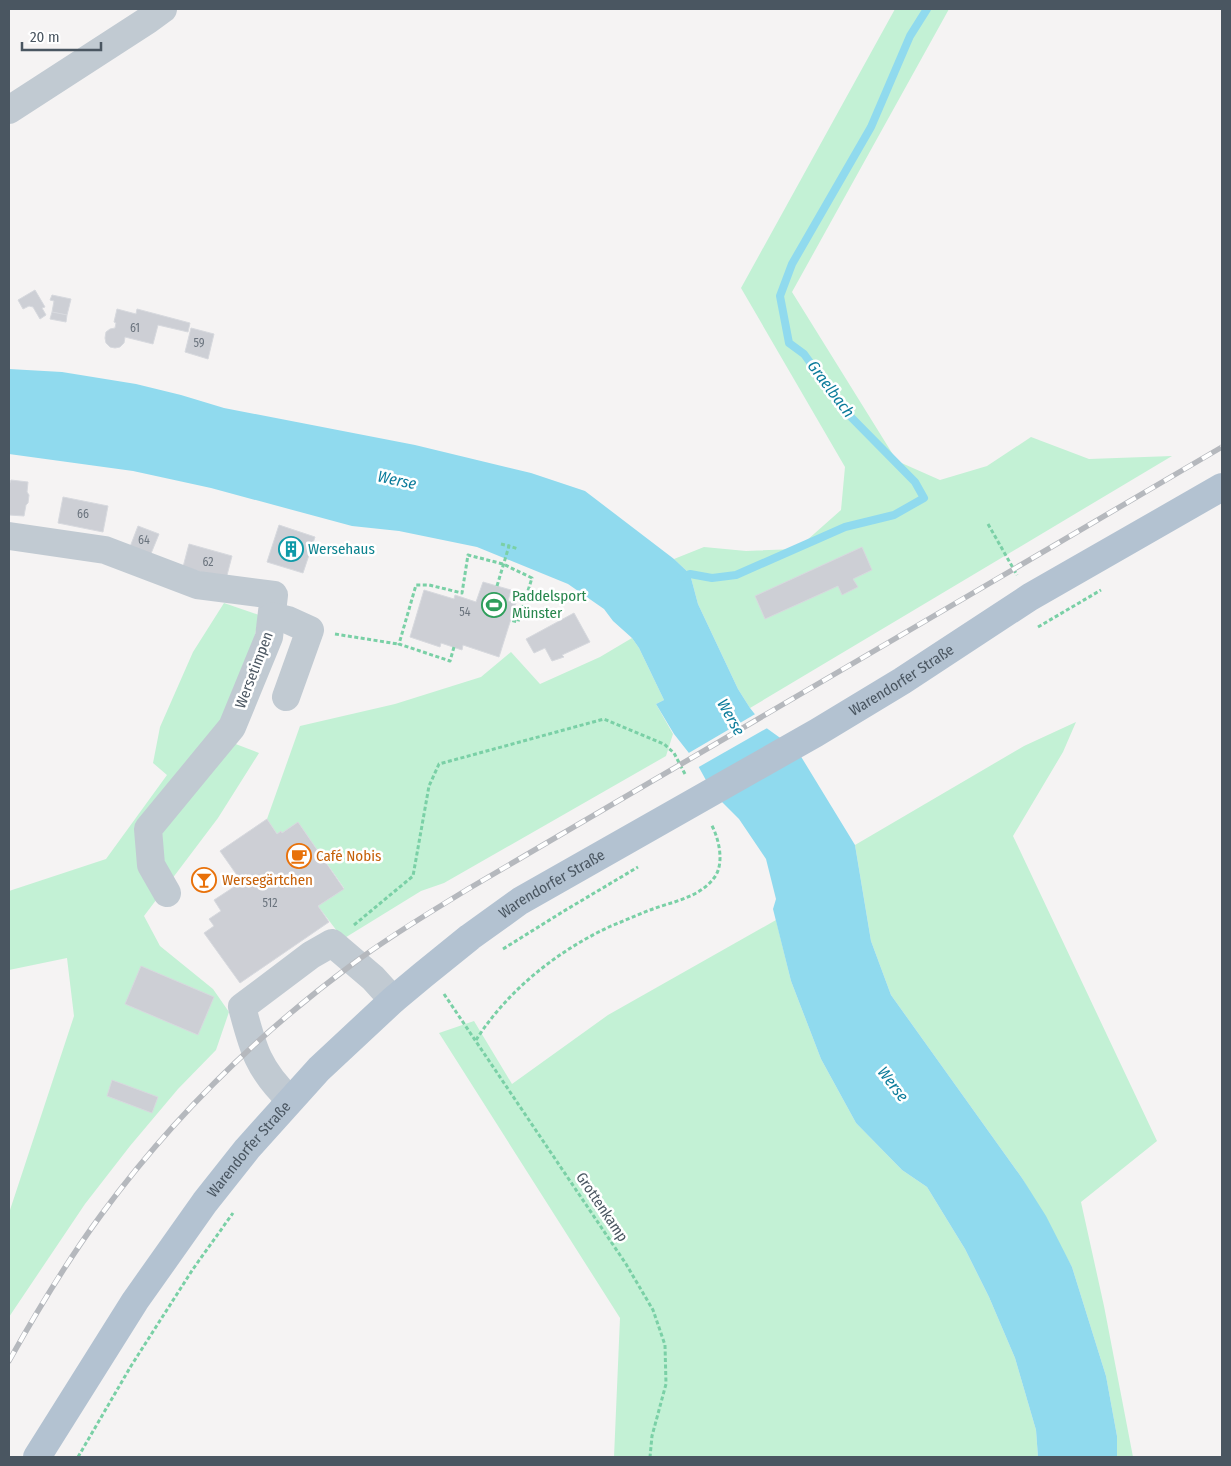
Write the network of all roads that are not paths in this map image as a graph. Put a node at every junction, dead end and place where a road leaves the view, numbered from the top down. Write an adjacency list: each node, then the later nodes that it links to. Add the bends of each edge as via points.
1 (163, 9): 2 (street)
2 (9, 110)
3 (1222, 487): 8 (main road, Warendorfer Straße, via 1030,597 816,732 520,901)
4 (9, 536): 5 (street, Wersetimpen, via 105,550 197,585 274,595)
5 (272, 616): 6 (street, via 310,630); 7 (street, Wersetimpen, via 269,637 232,727 148,829 152,865)
6 (286, 697)
7 (167, 893)
8 (393, 1000): 9 (main road, Warendorfer Straße); 9 (street, via 332,943 242,1007 259,1061)
9 (290, 1100): 10 (main road, Warendorfer Straße, via 205,1202 135,1301)
10 (37, 1457)

